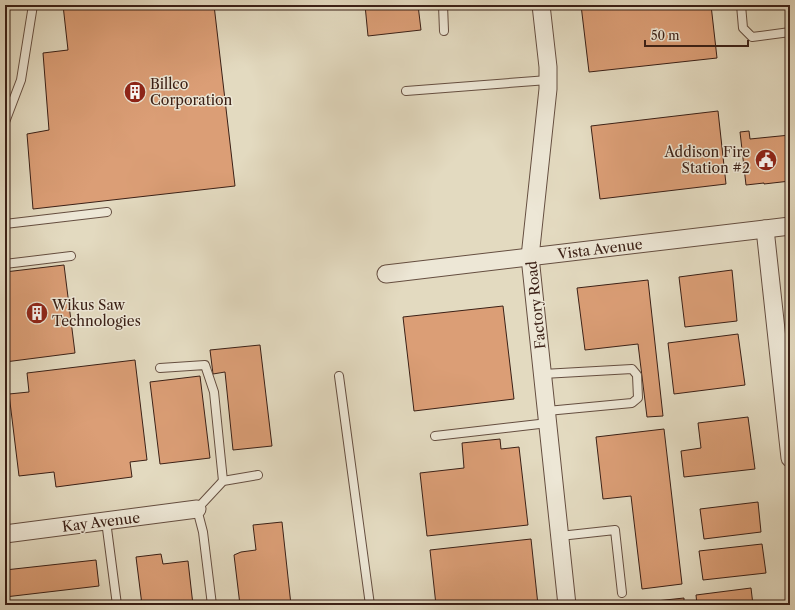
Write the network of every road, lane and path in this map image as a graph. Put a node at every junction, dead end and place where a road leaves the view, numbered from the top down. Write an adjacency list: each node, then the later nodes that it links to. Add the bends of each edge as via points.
1 (33, 5): 9 (lane, via 21,80)
2 (443, 5): 5 (lane)
3 (541, 5): 7 (street, Factory Road)
4 (741, 5): 6 (lane, via 744,28 752,37)
5 (444, 31)
6 (790, 32)
7 (548, 80): 8 (lane); 15 (street, Factory Road)
8 (406, 91)
9 (5, 122)
10 (107, 212): 11 (lane)
11 (5, 224)
12 (790, 226): 13 (street, Vista Avenue)
13 (764, 229): 15 (street, Vista Avenue); 23 (street)
14 (71, 256): 16 (lane)
15 (530, 257): 17 (street, Vista Avenue); 19 (street, Factory Road)
16 (5, 264)
17 (386, 274)
18 (160, 368): 25 (lane, via 205,364 214,392)
19 (543, 374): 21 (street, Factory Road); 21 (lane, via 632,369 637,374 638,398 632,403)
20 (339, 376): 33 (lane)
21 (547, 417): 22 (lane); 29 (street, Factory Road)
22 (435, 436)
23 (790, 458)
24 (258, 475): 25 (lane)
25 (223, 481): 26 (lane)
26 (197, 509): 27 (street, Kay Avenue); 32 (lane, via 203,532)
27 (106, 521): 28 (street, Kay Avenue); 31 (lane)
28 (5, 534)
29 (560, 536): 30 (lane, via 614,530); 34 (street, Factory Road)
30 (622, 593)
31 (117, 605)
32 (212, 605)
33 (370, 605)
34 (568, 605)

